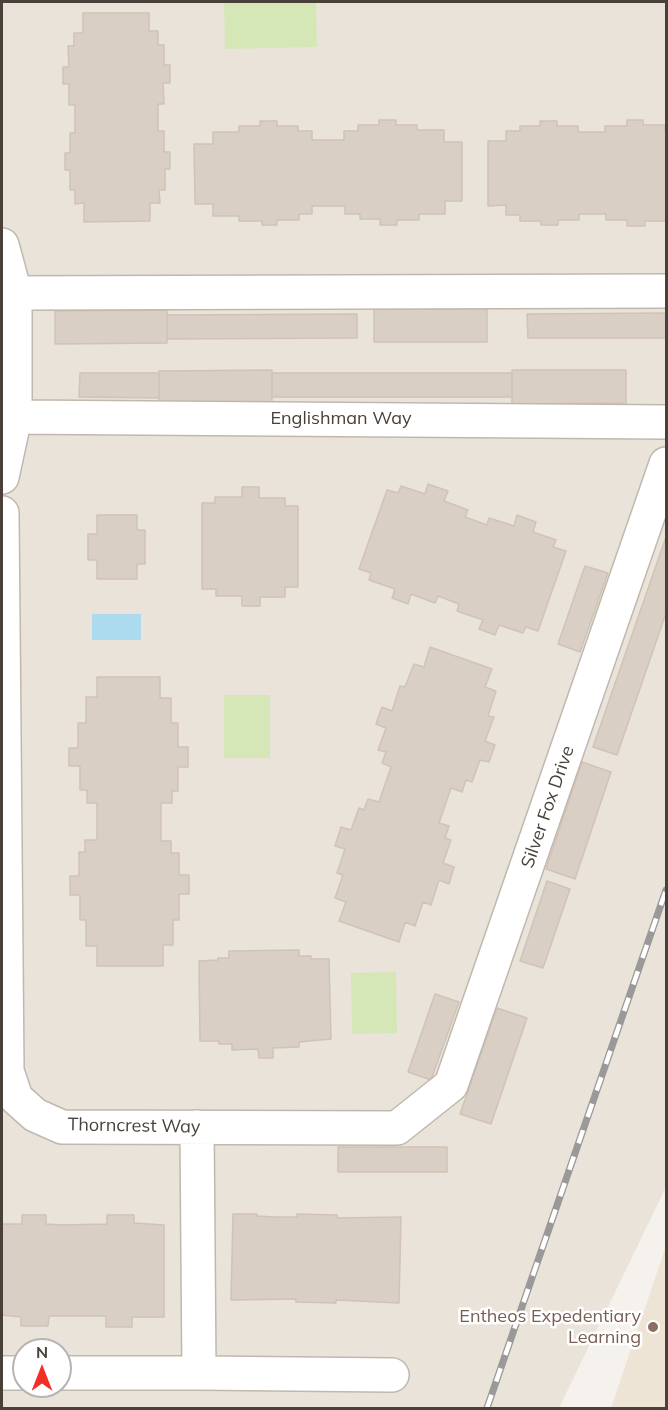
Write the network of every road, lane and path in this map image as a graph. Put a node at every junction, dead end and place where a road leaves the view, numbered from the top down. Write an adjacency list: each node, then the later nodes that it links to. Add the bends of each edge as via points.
1 (2, 245): 3 (street)
2 (666, 291): 3 (street)
3 (15, 293): 4 (street)
4 (15, 417): 5 (street, Englishman Way); 7 (street)
5 (666, 422)
6 (666, 464): 11 (street, Silver Fox Drive, via 452,1085)
7 (2, 477)
8 (2, 513): 9 (street, Thorncrest Way)
9 (2, 568): 10 (street, Thorncrest Way, via 7,1071 16,1098 35,1115 62,1127)
10 (197, 1127): 11 (street, Thorncrest Way); 13 (street)
11 (397, 1128)
12 (72, 1373): 13 (street)
13 (199, 1373): 14 (street)
14 (392, 1375)

